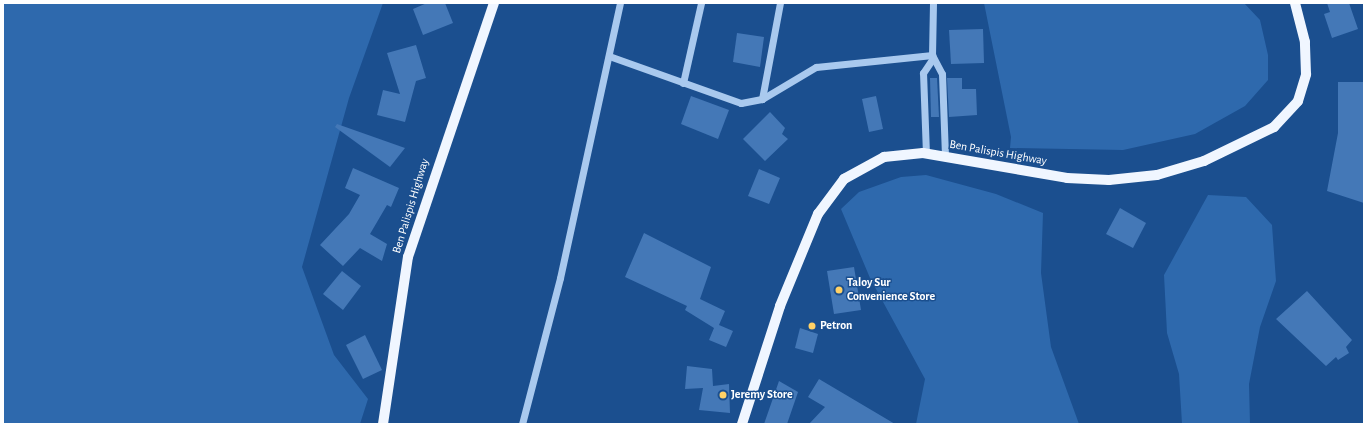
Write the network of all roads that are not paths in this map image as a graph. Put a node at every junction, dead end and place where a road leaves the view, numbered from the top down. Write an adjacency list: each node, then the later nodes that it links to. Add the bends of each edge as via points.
1 (494, 3): 13 (main road, Ben Palispis Highway, via 408,257)
2 (620, 3): 7 (street)
3 (701, 3): 9 (street)
4 (780, 3): 10 (street)
5 (933, 3): 8 (street)
6 (1295, 3): 12 (main road, Ben Palispis Highway, via 1305,42 1306,74 1298,101 1274,127 1235,148 1157,175 1109,180 1067,178)
7 (609, 56): 9 (street); 14 (street, via 560,278)
8 (933, 57): 10 (street, via 816,67); 11 (street, via 923,73); 12 (street, via 942,74)
9 (683, 83): 10 (street, via 741,103)
10 (762, 99)
11 (926, 154): 12 (main road, Ben Palispis Highway); 15 (main road, Ben Palispis Highway, via 884,157 865,165 844,179 818,214 780,306)
12 (945, 156)
13 (383, 424)
14 (522, 424)
15 (742, 424)

